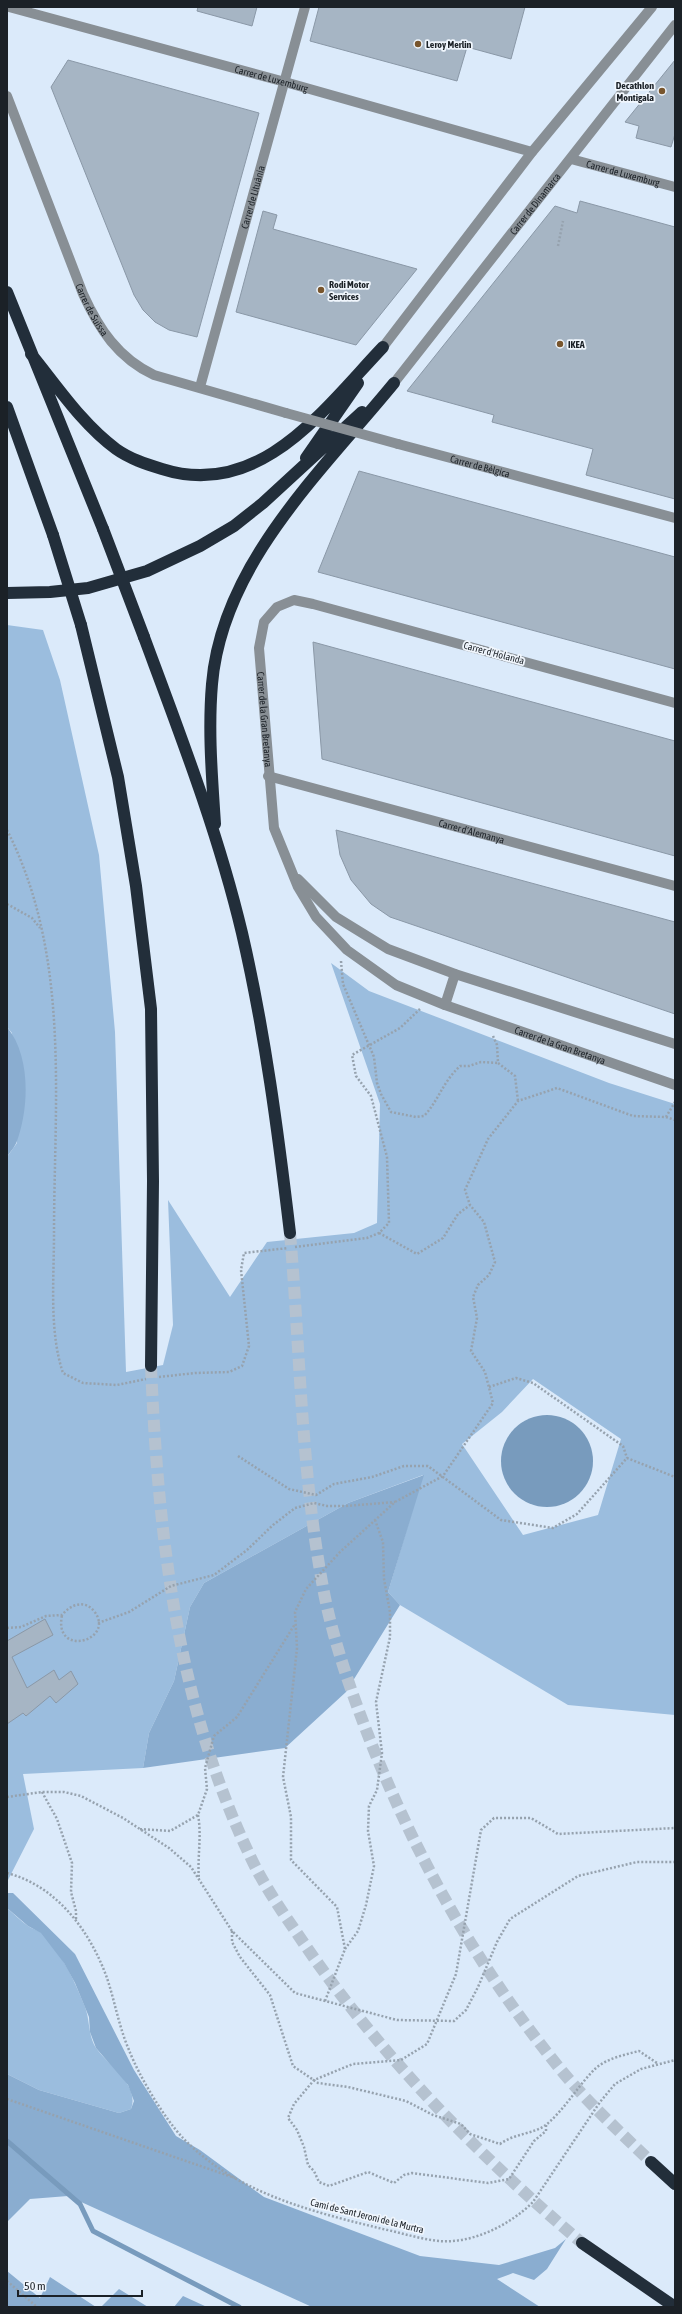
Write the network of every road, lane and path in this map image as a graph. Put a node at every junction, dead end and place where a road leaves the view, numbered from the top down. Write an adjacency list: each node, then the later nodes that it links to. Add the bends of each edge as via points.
1 (10, 7): 5 (street, Carrer de Luxemburg)
2 (305, 7): 5 (street, Carrer de Lituània)
3 (652, 7): 7 (street)
4 (675, 25): 8 (street, Carrer de Dinamarca)
5 (285, 82): 7 (street, Carrer de Luxemburg); 16 (street, Carrer de Lituània)
6 (7, 96): 16 (street, Carrer de Suïssa, via 83,294 104,333 138,368 154,375)
7 (532, 152): 13 (street)
8 (571, 159): 9 (street, Carrer de Luxemburg); 15 (street, Carrer de Dinamarca)
9 (675, 186)
10 (563, 221): 11 (path)
11 (558, 246)
12 (7, 292): 14 (highway)
13 (383, 348): 14 (highway, via 297,437 264,459 239,470 192,476 134,460 116,449 87,422); 20 (highway)
14 (31, 354): 27 (highway, bridge, via 103,529 200,789)
15 (394, 383): 20 (highway); 27 (highway, via 319,471 273,532 237,593 221,635 212,683 210,754)
16 (200, 387): 18 (street, Carrer de Suïssa)
17 (7, 407): 19 (highway)
18 (286, 413): 21 (street, Carrer de Bèlgica, bridge)
19 (10, 418): 48 (highway, bridge, via 53,535 81,625 118,777 136,886 151,1009)
20 (301, 466): 22 (highway, via 263,503 234,526 200,546 147,571 88,588)
21 (675, 518)
22 (7, 593)
23 (313, 604): 24 (street, Carrer d'Holanda); 25 (street, Carrer de la Gran Bretanya, via 294,600 277,607 264,622 259,648)
24 (675, 703)
25 (268, 776): 28 (street, Carrer de la Gran Bretanya, via 274,828); 29 (street, Carrer d'Alemanya)
26 (7, 830): 31 (path, via 36,903)
27 (217, 843): 46 (highway, via 242,932 262,1024)
28 (290, 872): 32 (street, Carrer de la Gran Bretanya, via 316,918); 33 (street, Carrer de la Gran Bretanya, via 336,917 388,950)
29 (675, 886)
30 (7, 904): 31 (path, via 32,918)
31 (40, 928): 47 (path, via 50,967 56,1038 54,1287 58,1356 64,1373 83,1383 117,1385 195,1373 229,1372 242,1366 249,1346 241,1270 244,1253 367,1238)
32 (347, 950): 34 (street, Carrer de la Gran Bretanya, via 396,985); 38 (path, via 340,964 343,984)
33 (455, 974): 35 (street); 37 (street, Carrer de la Gran Bretanya)
34 (430, 999): 35 (street, Carrer de la Gran Bretanya); 38 (path, via 400,1028)
35 (445, 1005): 36 (street, Carrer de la Gran Bretanya)
36 (483, 1018): 39 (path, via 497,1045); 40 (street, Carrer de la Gran Bretanya)
37 (675, 1044)
38 (369, 1046): 39 (path, via 374,1057 381,1094 391,1112 416,1117 424,1116 433,1106 448,1078 460,1066 481,1062); 47 (path, via 352,1055 356,1076 371,1096 387,1157 389,1223)
39 (498, 1063): 41 (path, via 515,1076)
40 (675, 1085)
41 (518, 1101): 43 (path, via 557,1088 633,1116); 45 (path, via 488,1139 465,1190)
42 (675, 1102): 43 (path)
43 (666, 1117): 44 (path)
44 (675, 1120)
45 (470, 1205): 47 (path, via 458,1214 443,1238 417,1254); 49 (path, via 484,1222 495,1262 489,1274 478,1285 474,1297 477,1318 471,1351 485,1372)
46 (290, 1233)
47 (379, 1233)
48 (151, 1366)
49 (489, 1387): 51 (path, via 516,1378 533,1383 623,1446); 52 (path, via 494,1403)
50 (238, 1456): 54 (path, via 289,1489)
51 (627, 1458): 52 (path, via 577,1514 553,1528 501,1520); 53 (path)
52 (443, 1476): 54 (path, via 428,1466 404,1466 372,1477 334,1484); 55 (path)
53 (675, 1477)
54 (316, 1496): 56 (path)
55 (395, 1502): 56 (path, via 346,1506); 57 (path)
56 (314, 1503): 59 (path, via 295,1508 214,1575 171,1586 129,1612)
57 (375, 1520): 60 (path, via 340,1552 306,1589 295,1612); 72 (path, via 383,1542 384,1579 390,1612 390,1637 376,1702 382,1753 377,1790 369,1806 368,1831 374,1866 358,1931)
58 (62, 1615): 59 (path, via 76,1604 86,1605 93,1610); 59 (path, via 63,1632 78,1642 94,1635); 61 (path, via 46,1616 21,1627)
59 (98, 1623)
60 (296, 1624): 64 (path, via 236,1717 214,1736 205,1768 207,1789); 72 (path, via 297,1648 283,1777 291,1817 291,1860 337,1907)
61 (7, 1628)
62 (42, 1792): 63 (path); 66 (path, via 64,1792 80,1796); 70 (path, via 57,1819 72,1862 71,1892)
63 (7, 1797)
64 (198, 1815): 66 (path, via 170,1831); 69 (path, via 201,1830)
65 (675, 1828): 74 (path, via 558,1834 531,1818 494,1818 481,1830 456,1974)
66 (140, 1829): 69 (path, via 185,1862)
67 (675, 1862): 74 (path, via 637,1862 578,1876 510,1919 496,1942 466,2010 454,2021)
68 (7, 1873): 70 (path, Camí de Sant Jeroni de la Murtra, via 29,1881 46,1892 62,1904)
69 (199, 1880): 71 (path)
70 (76, 1920): 81 (path, Camí de Sant Jeroni de la Murtra, via 90,1941 107,1977 121,2027 136,2066 167,2117 196,2151 212,2164)
71 (232, 1931): 73 (path, via 295,1993); 77 (path, via 232,1942 240,1957 270,1995 293,2066)
72 (345, 1949): 73 (path)
73 (325, 2001): 74 (path, via 397,2020)
74 (435, 2022): 77 (path, via 427,2044 401,2060 353,2064)
75 (675, 2060): 76 (path, Camí de Sant Jeroni de la Murtra)
76 (657, 2063): 79 (path, via 639,2052 616,2056 596,2068 575,2095); 81 (path, Camí de Sant Jeroni de la Murtra, via 631,2073 610,2090 533,2202 524,2211 503,2225 468,2238 454,2241 431,2240 345,2220 281,2200)
77 (314, 2080): 79 (path, via 318,2083 348,2087 406,2101 433,2115 461,2124 470,2134 500,2144 509,2137); 79 (path, via 294,2104 288,2118 302,2141 308,2165 319,2182 329,2186 368,2172 394,2183 404,2175 412,2173 488,2183 509,2179 534,2141 546,2131)
78 (7, 2099): 81 (path)
79 (546, 2125)
80 (651, 2162): 82 (highway)
81 (241, 2180)
82 (675, 2184)
83 (582, 2243): 86 (highway)
84 (7, 2281): 85 (path)
85 (37, 2307)
86 (675, 2307)

